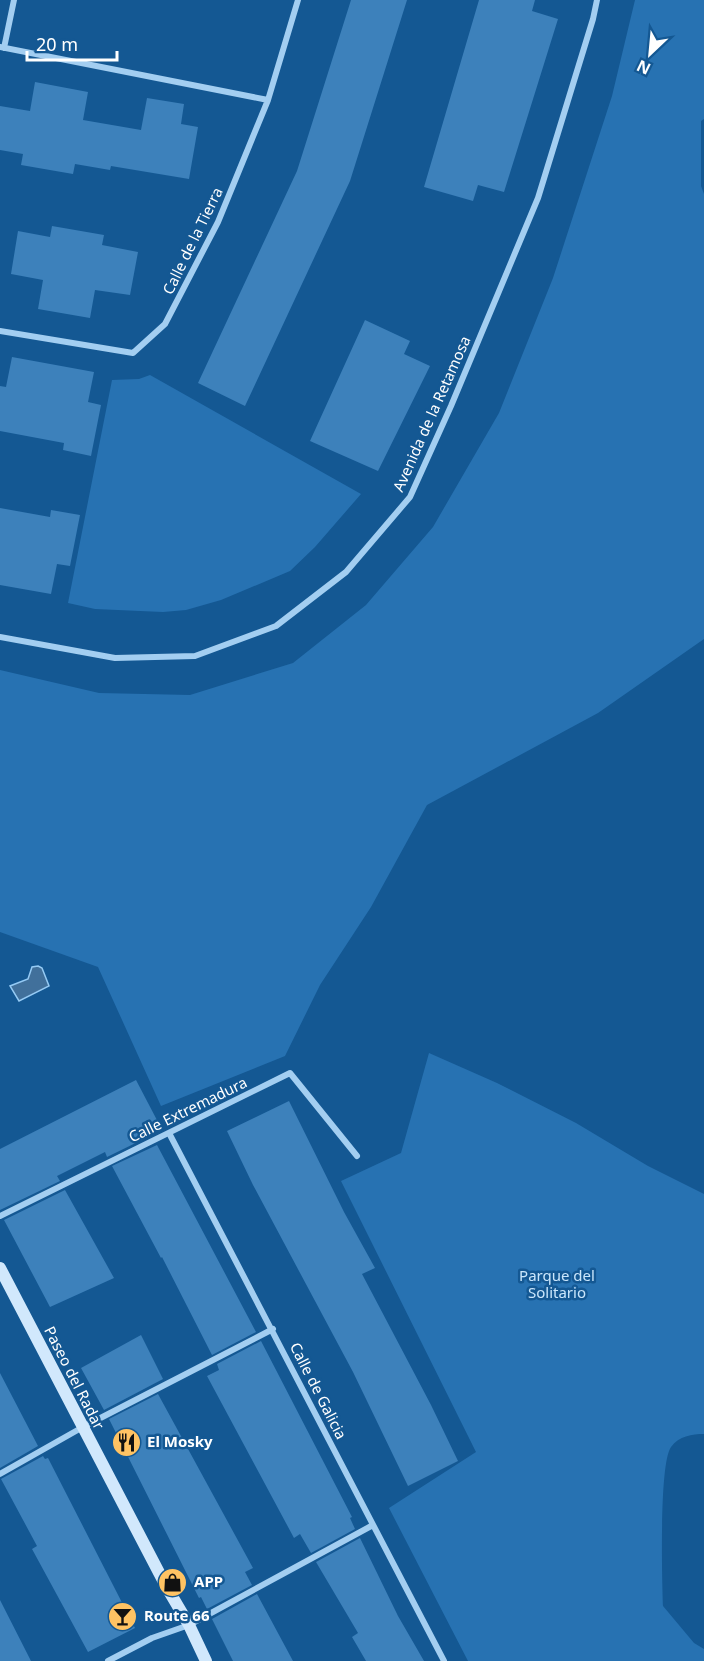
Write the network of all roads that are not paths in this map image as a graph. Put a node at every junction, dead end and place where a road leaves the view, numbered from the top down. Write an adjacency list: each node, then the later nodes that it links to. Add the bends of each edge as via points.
1 (14, 0): 4 (street)
2 (298, 0): 5 (street, Calle de la Tierra)
3 (597, 0): 7 (street, Avenida de la Retamosa, via 538,198 450,406 410,497 346,572 276,626 195,656 115,658)
4 (2, 48): 5 (street)
5 (268, 100): 6 (street, Calle de la Tierra, via 218,222 165,324 132,353)
6 (0, 331)
7 (0, 637)
8 (169, 1133): 9 (street, Calle Extremadura, via 290,1073); 10 (street, Calle Extremadura); 12 (street, Calle de Galicia)
9 (357, 1156)
10 (0, 1216)
11 (0, 1268): 13 (street, Paseo del Radar)
12 (273, 1329): 13 (street); 15 (street, Calle de Galicia)
13 (82, 1427): 14 (street); 16 (street, Paseo del Radar)
14 (0, 1474)
15 (373, 1525): 16 (street); 19 (street, Calle de Galicia)
16 (189, 1625): 17 (street, via 152,1638); 18 (street, Paseo del Radar)
17 (108, 1661)
18 (206, 1661)
19 (444, 1661)

